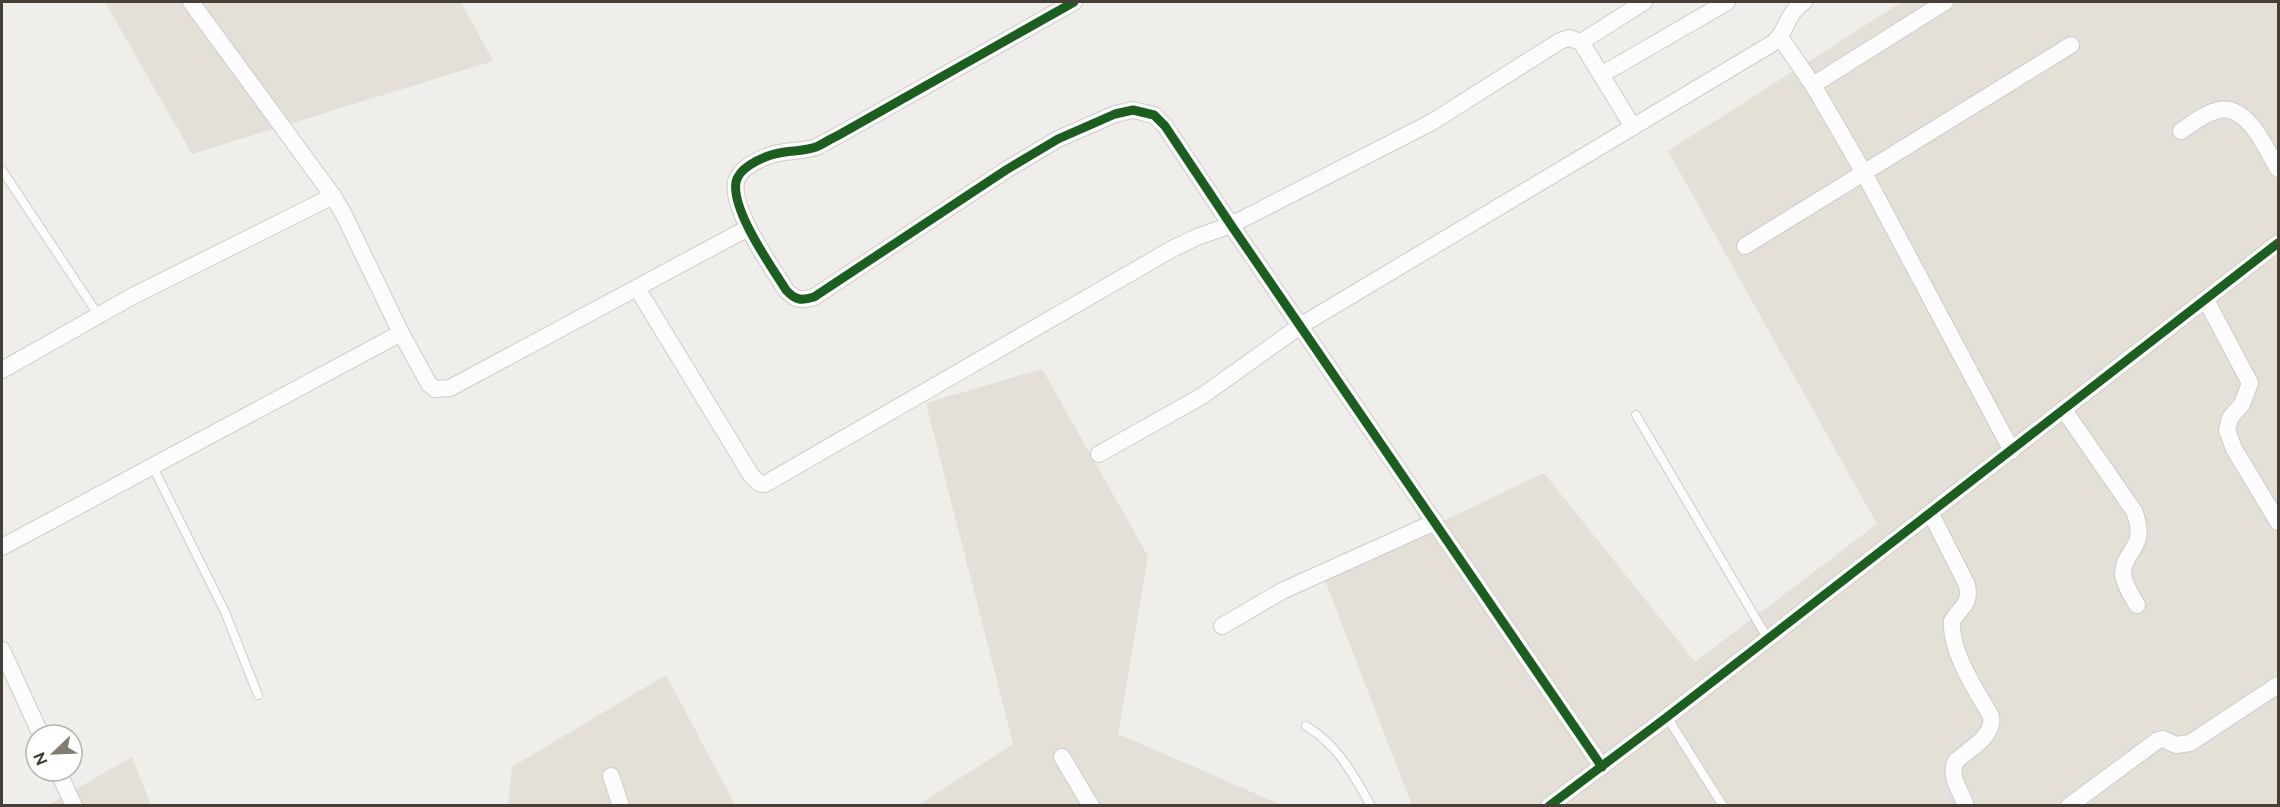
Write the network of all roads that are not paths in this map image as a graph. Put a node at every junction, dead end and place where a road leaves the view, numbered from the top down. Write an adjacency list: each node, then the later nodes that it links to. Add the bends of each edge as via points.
1 (191, 2): 17 (street)
2 (1074, 2): 19 (street, via 815,147 772,154 756,161 742,171 736,182)
3 (1644, 2): 8 (street)
4 (1727, 2): 10 (street)
5 (1804, 2): 7 (street, via 1795,7)
6 (1945, 2): 11 (street)
7 (1780, 37): 11 (street); 12 (street)
8 (1581, 42): 10 (street); 18 (street, via 1560,40 1432,122)
9 (2071, 45): 16 (street)
10 (1601, 75): 12 (street)
11 (1813, 85): 16 (street)
12 (1633, 128): 25 (street)
13 (2181, 130): 15 (street, via 2204,115 2231,109 2247,120)
14 (2, 170): 24 (lane)
15 (2278, 170)
16 (1863, 173): 21 (street); 30 (street)
17 (333, 196): 24 (street); 26 (street)
18 (1231, 225): 19 (street, via 1165,126 1154,116 1133,110 1114,114 1058,139 814,297 792,297); 22 (street, via 1172,249 765,484 751,475); 25 (street)
19 (748, 228): 22 (street)
20 (2278, 243): 23 (street)
21 (1745, 246)
22 (636, 288): 26 (street, via 450,388 435,389 429,384)
23 (2206, 300): 28 (street); 35 (street, via 2250,383 2227,430 2234,449)
24 (99, 316): 27 (street)
25 (1300, 326): 31 (street, via 1202,396); 34 (street)
26 (401, 333): 32 (street)
27 (2, 370)
28 (2064, 410): 30 (street); 37 (street, via 2137,519 2137,545 2123,577)
29 (1636, 414): 39 (lane)
30 (2012, 451): 33 (street)
31 (1099, 454)
32 (153, 467): 36 (street); 42 (lane, via 225,612)
33 (1931, 514): 39 (street); 56 (street, via 1967,585 1967,601 1952,621 1952,628 1964,666 1992,722 1988,734 1953,766)
34 (1435, 522): 38 (street, via 1292,586); 47 (street)
35 (2278, 522)
36 (2, 547)
37 (2137, 605)
38 (1222, 626)
39 (1768, 639): 43 (street)
40 (2, 650): 44 (street)
41 (2278, 685): 57 (street, via 2190,743 2176,745 2158,740)
42 (258, 695)
43 (1667, 717): 47 (street); 55 (lane)
44 (35, 723)
45 (1306, 726): 53 (lane, via 1331,743)
46 (1062, 757): 52 (street)
47 (1602, 767): 54 (street)
48 (610, 776): 51 (street)
49 (63, 783): 50 (street)
50 (74, 806)
51 (621, 806)
52 (1091, 806)
53 (1371, 806)
54 (1549, 806)
55 (1723, 806)
56 (1966, 806)
57 (2069, 806)

